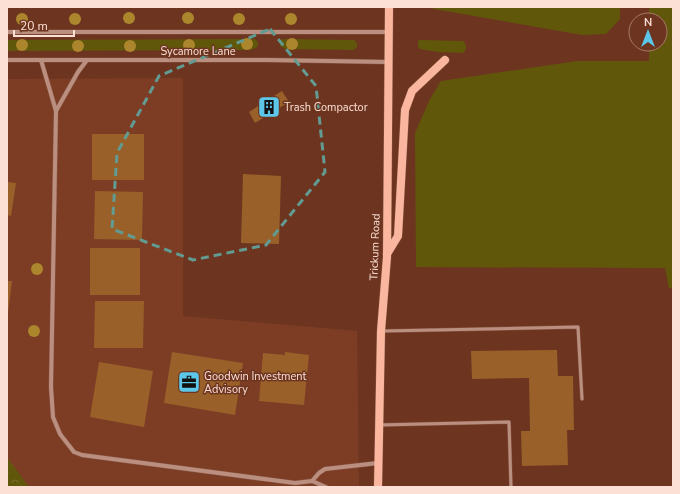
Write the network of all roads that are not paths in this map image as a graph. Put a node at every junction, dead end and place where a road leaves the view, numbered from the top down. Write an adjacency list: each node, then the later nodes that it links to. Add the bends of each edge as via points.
1 (389, 7): 3 (street, Trickum Road)
2 (7, 32): 3 (street, Sycamore Lane)
3 (388, 32): 8 (street, Trickum Road)
4 (7, 60): 5 (street, Sycamore Lane)
5 (41, 60): 6 (street, Sycamore Lane); 9 (street)
6 (87, 60): 8 (street, Sycamore Lane); 9 (street)
7 (445, 60): 10 (street, via 412,91 405,110 398,236)
8 (388, 62): 10 (street, Trickum Road)
9 (56, 111): 15 (street, via 51,387 53,417 60,434 74,452 82,455 295,483)
10 (387, 254): 11 (street, Trickum Road)
11 (381, 331): 12 (lane, via 578,327); 13 (street, Trickum Road)
12 (582, 399)
13 (379, 425): 14 (street, Trickum Road); 18 (lane, via 509,422)
14 (379, 463): 15 (street, via 325,469); 17 (street, Trickum Road)
15 (312, 482): 16 (street)
16 (326, 487)
17 (378, 487)
18 (511, 487)

